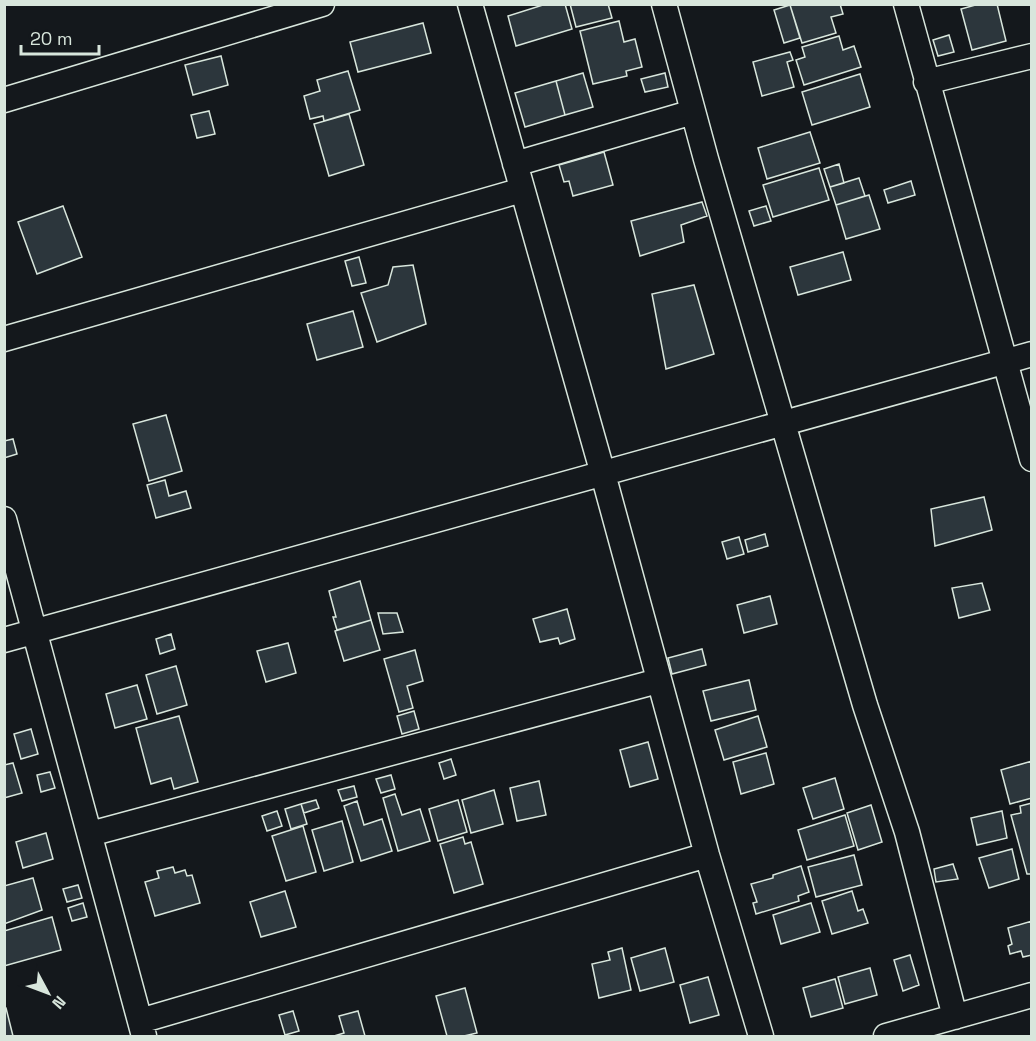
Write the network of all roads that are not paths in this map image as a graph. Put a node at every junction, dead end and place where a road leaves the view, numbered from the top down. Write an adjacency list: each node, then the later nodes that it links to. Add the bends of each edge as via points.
1 (322, 4): 7 (street)
2 (470, 4): 9 (street)
3 (664, 4): 8 (street)
4 (906, 4): 6 (street)
5 (1032, 56): 6 (street)
6 (926, 82): 13 (street)
7 (4, 100)
8 (693, 112): 9 (street); 14 (street)
9 (515, 164): 10 (street)
10 (522, 190): 11 (street); 16 (street)
11 (4, 339)
12 (1032, 354): 13 (street)
13 (1005, 362): 14 (street); 15 (street)
14 (783, 423): 16 (street); 24 (street, via 865,705 907,832)
15 (1032, 459)
16 (603, 474): 18 (street); 20 (street)
17 (4, 519): 18 (street)
18 (36, 632): 19 (street); 21 (street)
19 (4, 640)
20 (658, 681): 21 (street); 22 (street)
21 (90, 834): 25 (street)
22 (707, 855): 25 (street); 26 (street)
23 (1032, 995): 24 (street)
24 (955, 1017): 27 (street)
25 (142, 1029)
26 (761, 1036)
27 (886, 1036)

